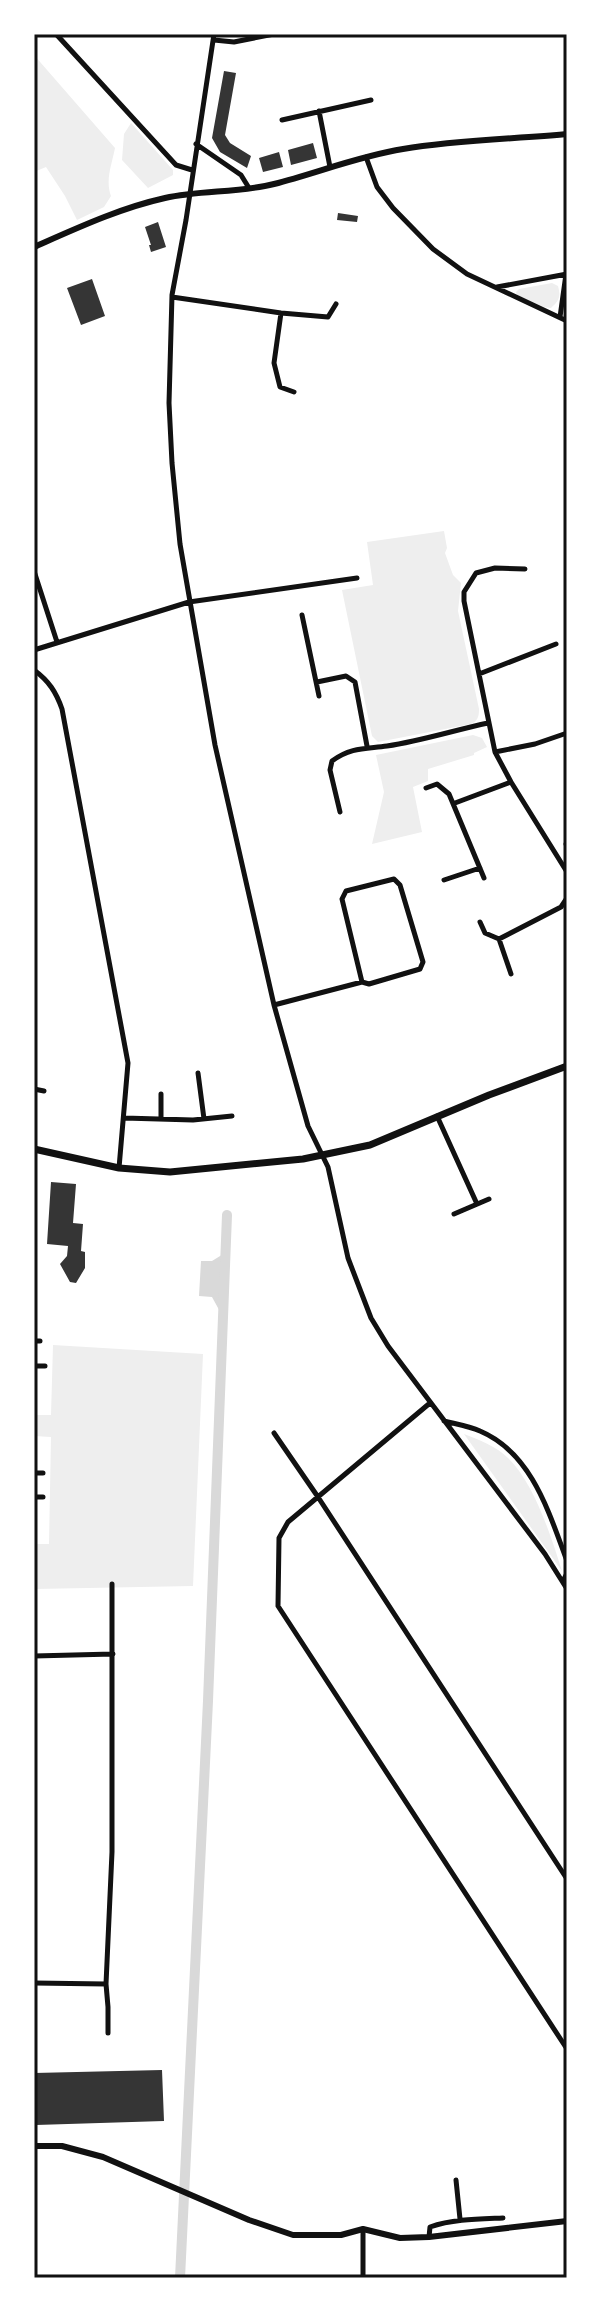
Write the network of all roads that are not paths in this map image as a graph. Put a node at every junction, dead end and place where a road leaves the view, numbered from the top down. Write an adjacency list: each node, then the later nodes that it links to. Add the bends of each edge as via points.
1 (56, 34): 11 (street, via 176,165)
2 (274, 34): 3 (street, via 234,42)
3 (214, 37): 8 (street)
4 (371, 100): 5 (street)
5 (319, 111): 6 (street); 10 (street)
6 (282, 120)
7 (567, 134): 9 (street)
8 (196, 144): 11 (street); 12 (street, via 241,175)
9 (366, 157): 10 (street); 16 (street, via 377,187 433,249)
10 (330, 167): 12 (street)
11 (193, 170): 13 (street)
12 (249, 188): 13 (street)
13 (190, 193): 14 (street, via 120,211); 17 (street)
14 (34, 247)
15 (566, 274): 16 (street); 20 (street)
16 (494, 287): 20 (street)
17 (172, 297): 19 (street); 26 (street, via 172,463)
18 (336, 304): 19 (street, via 328,317)
19 (281, 313): 22 (street, via 274,363 280,387)
20 (560, 317): 21 (street)
21 (567, 321)
22 (294, 392)
23 (525, 569): 32 (street, via 476,573 464,592)
24 (34, 571): 28 (street)
25 (357, 578): 26 (street)
26 (189, 602): 28 (street); 52 (street, via 215,745)
27 (302, 615): 33 (street)
28 (57, 642): 30 (street)
29 (556, 644): 32 (street)
30 (34, 650)
31 (34, 670): 60 (street, via 56,693 62,709 127,1056)
32 (479, 674): 35 (street)
33 (317, 682): 34 (street); 37 (street, via 346,676 355,682)
34 (319, 696)
35 (488, 723): 37 (street); 38 (street)
36 (567, 733): 38 (street)
37 (367, 746): 42 (street, via 332,761)
38 (495, 752): 39 (street)
39 (511, 782): 41 (street); 44 (street)
40 (426, 788): 41 (street, via 437,784)
41 (455, 803): 43 (street)
42 (340, 812)
43 (480, 868): 45 (street); 46 (street)
44 (567, 872)
45 (484, 878)
46 (444, 880)
47 (567, 898): 49 (street, via 561,907)
48 (480, 922): 49 (street, via 485,933)
49 (499, 939): 50 (street)
50 (511, 974)
51 (362, 982): 51 (street, via 420,969 423,962 394,879 346,891 342,899); 52 (street)
52 (274, 1005): 64 (street, via 306,1120)
53 (567, 1066): 59 (main road)
54 (198, 1073): 62 (street)
55 (34, 1089): 56 (street)
56 (44, 1091)
57 (161, 1094): 61 (street)
58 (232, 1116): 62 (street)
59 (437, 1116): 64 (main road, via 370,1145); 67 (street)
60 (124, 1118): 61 (street); 65 (street)
61 (161, 1119): 62 (street)
62 (204, 1119)
63 (34, 1149): 65 (main road)
64 (323, 1156): 65 (main road, via 170,1172); 71 (street, via 348,1258 371,1318)
65 (119, 1168)
66 (489, 1199): 67 (street)
67 (477, 1204): 68 (street)
68 (454, 1214)
69 (34, 1366): 70 (street)
70 (45, 1366)
71 (430, 1403): 72 (street); 78 (street)
72 (443, 1420): 79 (street, via 480,1431 526,1469); 81 (street)
73 (274, 1433): 78 (street)
74 (34, 1473): 75 (street)
75 (43, 1473)
76 (34, 1497): 77 (street)
77 (43, 1497)
78 (318, 1497): 86 (street); 90 (street, via 288,1522 279,1538 278,1606)
79 (567, 1561)
80 (567, 1573): 81 (street)
81 (563, 1581): 83 (street)
82 (112, 1584): 84 (street)
83 (567, 1589)
84 (113, 1654): 85 (street); 88 (street)
85 (34, 1656)
86 (567, 1879)
87 (34, 1983): 88 (street)
88 (106, 1984): 89 (street)
89 (108, 2033)
90 (567, 2049)
91 (34, 2146): 96 (street, via 84,2151 293,2235 341,2235)
92 (456, 2180): 94 (street)
93 (503, 2218): 94 (street)
94 (460, 2219): 97 (street, via 430,2227)
95 (567, 2221): 97 (street)
96 (363, 2229): 97 (street, via 400,2238); 98 (street)
97 (429, 2237)
98 (363, 2278)

